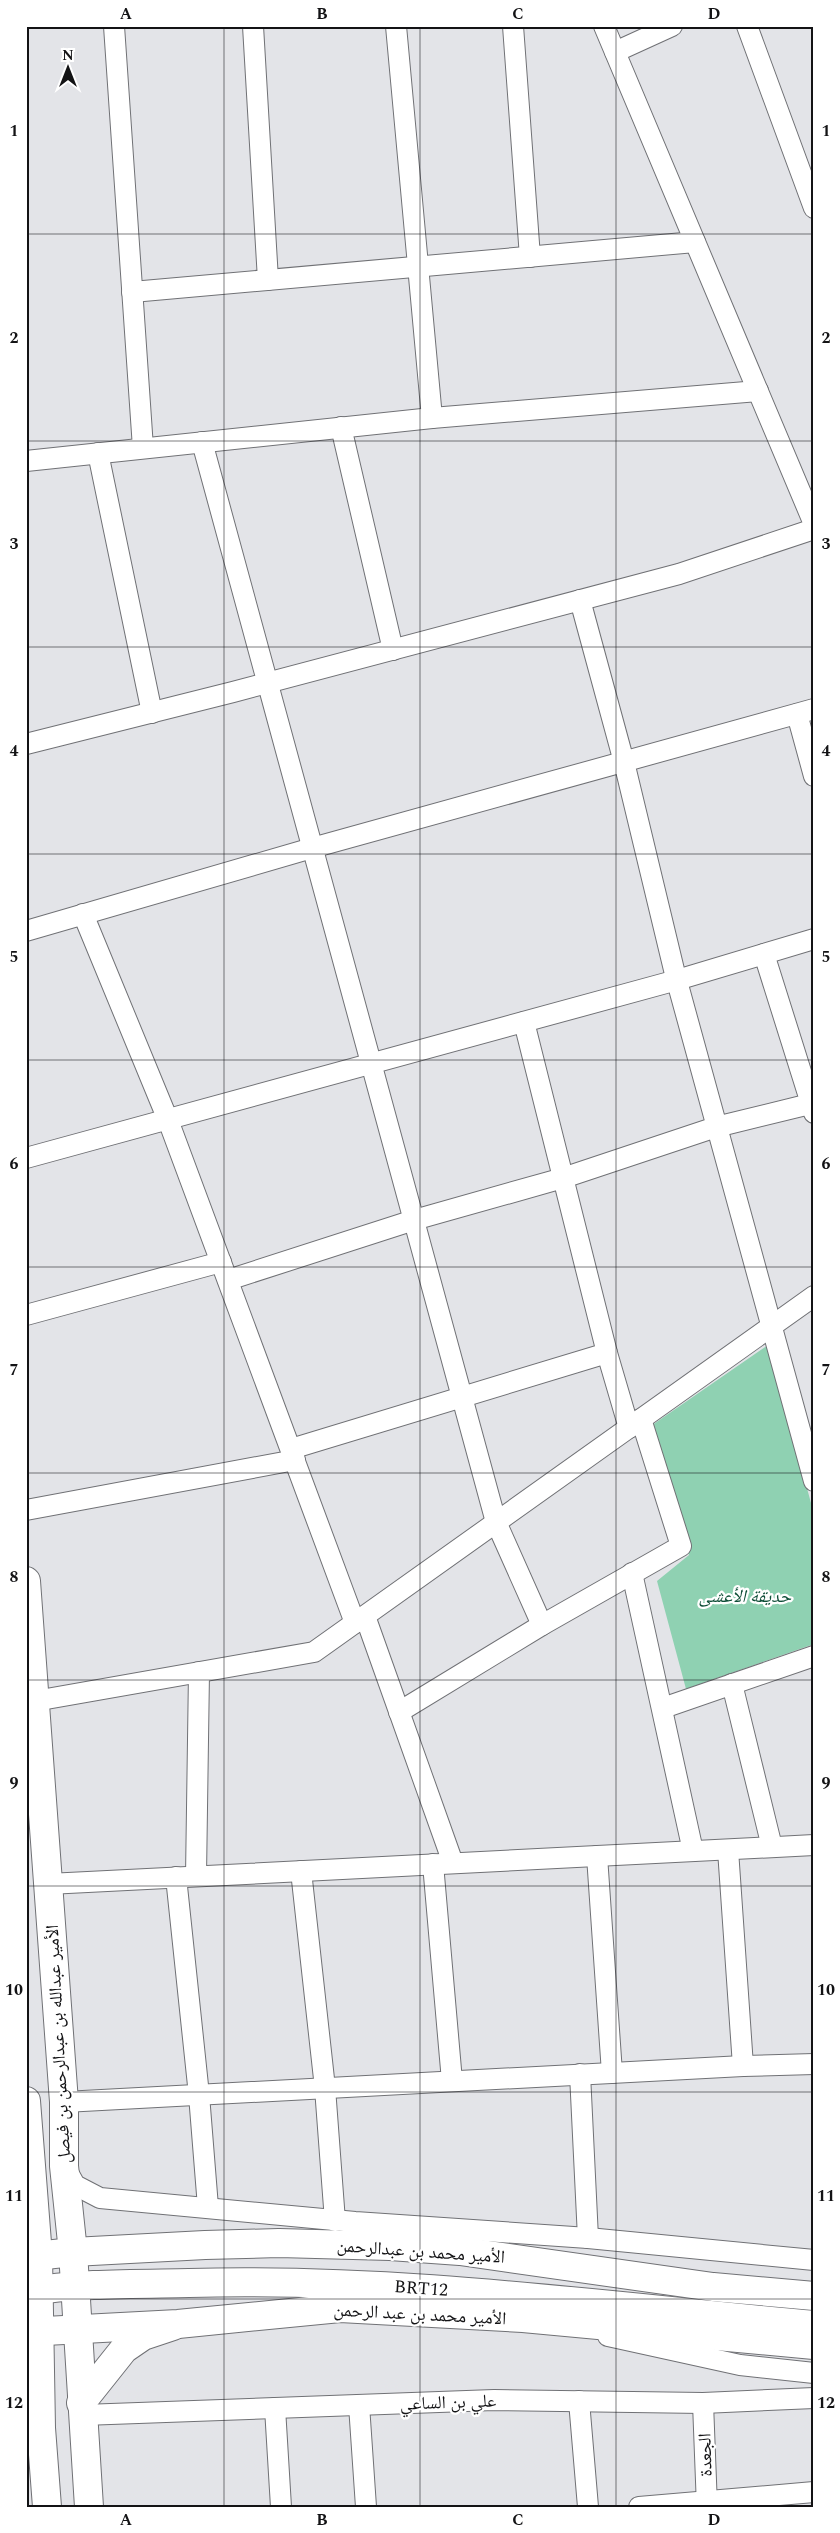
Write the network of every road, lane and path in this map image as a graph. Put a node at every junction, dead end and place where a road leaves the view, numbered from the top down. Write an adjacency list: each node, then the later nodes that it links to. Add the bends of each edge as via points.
1 (114, 26): 14 (street)
2 (253, 26): 13 (street)
3 (396, 26): 12 (street)
4 (513, 26): 11 (street)
5 (604, 26): 8 (street)
6 (672, 26): 8 (street)
7 (747, 26): 9 (street)
8 (615, 52): 10 (street)
9 (814, 208)
10 (695, 242): 11 (street); 15 (street)
11 (530, 257): 12 (street)
12 (418, 266): 13 (street); 16 (street)
13 (268, 280): 14 (street)
14 (132, 292): 19 (street)
15 (758, 391): 16 (street); 22 (street)
16 (432, 418): 17 (street)
17 (341, 427): 18 (street); 25 (street)
18 (202, 442): 19 (street); 26 (street)
19 (143, 448): 20 (street)
20 (98, 453): 21 (street); 28 (street)
21 (26, 461)
22 (814, 524)
23 (814, 529): 24 (street, via 679,574)
24 (580, 600): 25 (street); 30 (street)
25 (393, 650): 26 (street)
26 (268, 683): 28 (street); 32 (street)
27 (805, 711): 30 (street); 31 (street)
28 (152, 713): 29 (street)
29 (26, 744)
30 (624, 762): 32 (street); 37 (street)
31 (814, 776)
32 (312, 848): 33 (street); 39 (street)
33 (83, 914): 34 (street); 41 (street)
34 (26, 931)
35 (814, 939): 36 (street)
36 (764, 954): 37 (street); 40 (street)
37 (677, 980): 38 (street); 42 (street)
38 (524, 1022): 39 (street); 44 (street)
39 (371, 1064): 41 (street); 45 (street)
40 (813, 1106): 42 (street)
41 (168, 1120): 43 (street); 46 (street)
42 (716, 1127): 44 (street); 49 (street)
43 (26, 1158)
44 (563, 1178): 45 (street); 50 (street)
45 (414, 1220): 46 (street); 51 (street)
46 (225, 1271): 48 (street); 53 (street)
47 (814, 1296): 49 (street)
48 (26, 1315)
49 (770, 1327): 52 (street); 54 (street)
50 (607, 1353): 51 (street); 52 (street)
51 (462, 1397): 53 (street); 56 (street)
52 (635, 1423): 56 (street); 57 (street, via 680,1546)
53 (293, 1455): 55 (street); 59 (street)
54 (813, 1474)
55 (26, 1510)
56 (496, 1522): 59 (street); 60 (street)
57 (632, 1573): 60 (street); 65 (street)
58 (26, 1581): 64 (main road, الأمير عبدالله بن عبدالرحمن بن فيصل)
59 (360, 1619): 62 (street, via 314,1652); 66 (street)
60 (542, 1625): 66 (street)
61 (814, 1656): 63 (street)
62 (199, 1672): 64 (street); 74 (street)
63 (732, 1684): 65 (street); 68 (street)
64 (35, 1701): 76 (main road, الأمير عبدالله بن عبدالرحمن بن فيصل)
65 (663, 1708): 70 (street)
66 (399, 1712): 72 (street)
67 (814, 1845): 68 (street)
68 (772, 1847): 69 (street)
69 (728, 1850): 70 (street); 78 (street)
70 (693, 1851): 71 (street)
71 (597, 1856): 72 (street); 79 (street)
72 (443, 1864): 73 (street); 81 (street)
73 (301, 1871): 74 (street); 82 (street)
74 (196, 1876): 75 (street)
75 (176, 1877): 76 (street); 83 (street)
76 (48, 1884): 85 (main road, الأمير عبدالله بن عبدالرحمن بن فيصل)
77 (814, 2064): 78 (street)
78 (743, 2066): 79 (street)
79 (612, 2073): 80 (street)
80 (580, 2074): 81 (street); 90 (street)
81 (452, 2081): 82 (street)
82 (325, 2088): 83 (street); 89 (street)
83 (199, 2095): 85 (street); 88 (street)
84 (26, 2101): 86 (main road, الأمير عبدالله بن عبدالرحمن بن فيصل)
85 (64, 2102): 87 (main road, الأمير عبدالله بن عبدالرحمن بن فيصل)
86 (28, 2166): 94 (main road, الأمير عبدالله بن عبدالرحمن بن فيصل)
87 (64, 2166): 88 (street, via 75,2185 100,2198); 93 (main road, الأمير عبدالله بن عبدالرحمن بن فيصل)
88 (208, 2207): 89 (street)
89 (345, 2222): 90 (street); 91 (street); 92 (street)
90 (588, 2238): 95 (street)
91 (299, 2244): 92 (main road, الأمير محمد بن عبدالرحمن); 93 (main road, الأمير محمد بن عبدالرحمن)
92 (388, 2246): 98 (main road, الأمير محمد بن عبدالرحمن, via 460,2251 713,2287)
93 (73, 2252): 94 (main road, الأمير محمد بن عبدالرحمن); 96 (main road, الأمير عبدالله بن عبدالرحمن بن فيصل)
94 (32, 2256): 97 (main road, الأمير عبدالله بن عبدالرحمن بن فيصل)
95 (814, 2260)
96 (75, 2288): 97 (main road, BRT12); 101 (main road, BRT12, via 244,2281 376,2285 523,2295); 102 (main road, الأمير عبدالله بن عبدالرحمن بن فيصل)
97 (32, 2291): 103 (main road, الأمير عبدالله بن عبدالرحمن بن فيصل)
98 (814, 2296)
99 (523, 2318): 100 (main road, الأمير محمد بن عبد الرحمن, via 340,2308); 104 (main road, الأمير محمد بن عبد الرحمن); 105 (street, via 740,2365)
100 (178, 2324): 102 (main road, الأمير محمد بن عبد الرحمن); 111 (main road, via 143,2336 124,2349)
101 (814, 2326)
102 (77, 2328): 103 (main road, الأمير محمد بن عبد الرحمن); 111 (main road, الأمير عبدالله بن عبدالرحمن بن فيصل)
103 (32, 2331): 112 (main road, الأمير عبدالله بن عبدالرحمن بن فيصل)
104 (814, 2344)
105 (814, 2373)
106 (814, 2398): 108 (street, علي بن الساعي)
107 (579, 2401): 108 (street, علي بن الساعي); 109 (street, علي بن الساعي, via 494,2400); 120 (street)
108 (703, 2403): 114 (street, الجعدة)
109 (359, 2405): 110 (street, علي بن الساعي); 119 (street)
110 (276, 2408): 111 (street, علي بن الساعي); 118 (street)
111 (82, 2409): 117 (main road, الأمير عبدالله بن عبدالرحمن بن فيصل)
112 (36, 2427): 115 (main road); 116 (main road, الأمير عبدالله بن عبدالرحمن بن فيصل)
113 (814, 2492): 114 (street)
114 (706, 2505): 121 (street)
115 (35, 2507)
116 (47, 2507)
117 (89, 2507)
118 (281, 2507)
119 (366, 2507)
120 (588, 2507)
121 (639, 2507)

